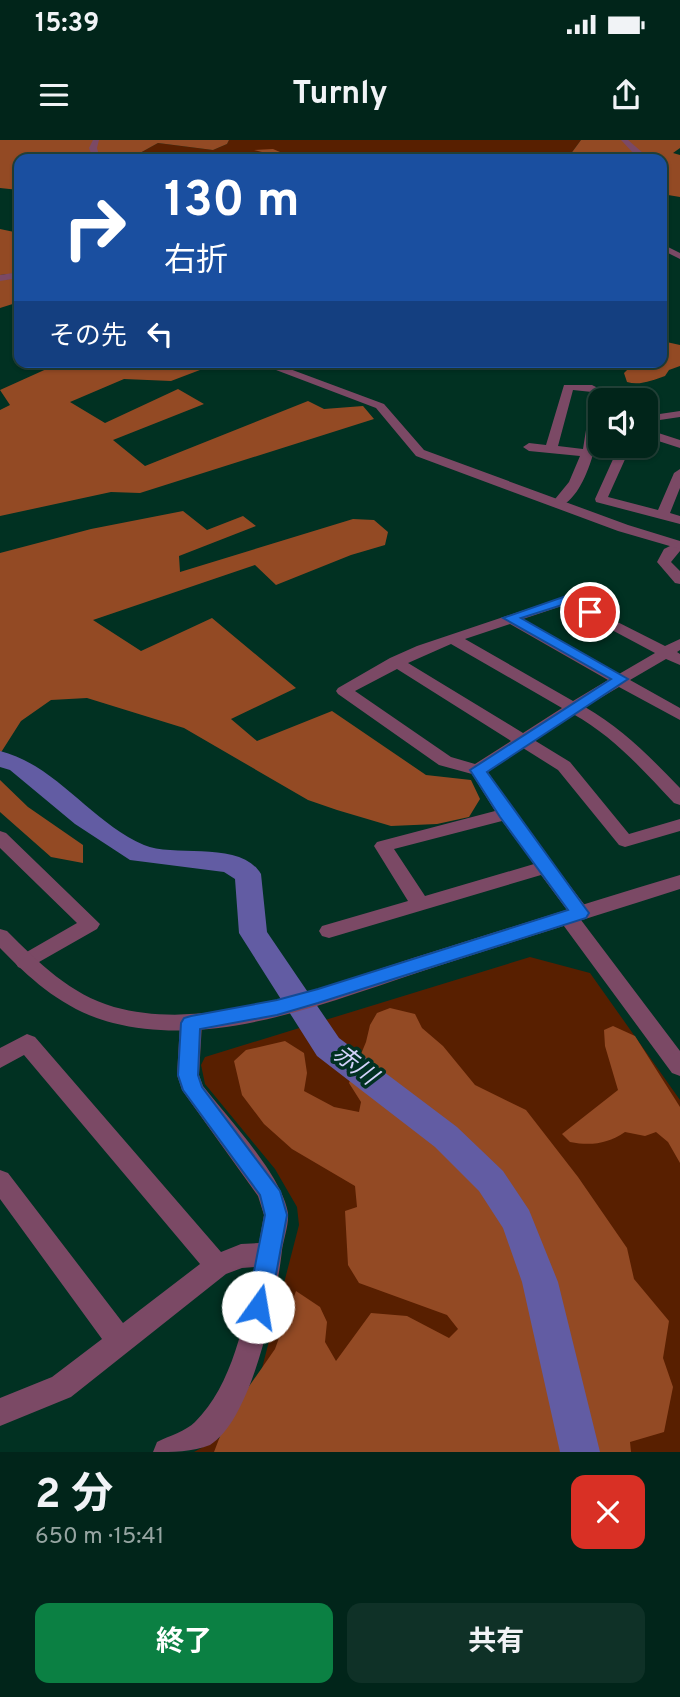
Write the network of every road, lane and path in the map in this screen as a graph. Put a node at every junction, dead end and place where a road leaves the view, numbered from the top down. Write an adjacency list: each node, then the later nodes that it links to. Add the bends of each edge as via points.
1 (624, 140): 2 (street)
2 (639, 154)
3 (276, 368): 14 (street, via 380,406 420,453)
4 (680, 414): 5 (street)
5 (658, 417)
6 (658, 437): 7 (street)
7 (680, 444)
8 (529, 447): 9 (street)
9 (551, 450): 10 (street); 10 (street, via 568,387 592,388 598,391 597,402)
10 (586, 453): 14 (street, via 573,486)
11 (620, 458): 15 (street, via 601,499)
12 (680, 473): 13 (street)
13 (677, 490): 15 (street)
14 (557, 504): 17 (street)
15 (662, 516): 16 (street)
16 (680, 520)
17 (680, 545): 18 (street, via 663,562)
18 (680, 580)
19 (510, 618): 20 (street); 21 (street, via 566,600); 23 (street)
20 (451, 638): 22 (street); 24 (street)
21 (676, 652): 23 (street)
22 (395, 661): 26 (street); 27 (street, via 344,691 446,761)
23 (621, 679): 24 (street); 25 (street)
24 (572, 708): 26 (street); 28 (street, via 617,735)
25 (680, 715)
26 (523, 740): 27 (street); 30 (street, via 564,766 625,841)
27 (478, 770): 29 (street)
28 (680, 799)
29 (506, 814): 32 (street); 34 (street, via 383,846)
30 (680, 825)
31 (0, 837): 38 (street, via 90,924)
32 (546, 867): 34 (street); 35 (street)
33 (680, 882): 35 (street)
34 (420, 904): 36 (street)
35 (574, 915): 39 (street, via 277,1008); 41 (street)
36 (329, 931)
37 (0, 936): 38 (street)
38 (25, 962): 39 (street, via 49,984 108,1013)
39 (191, 1023): 43 (street, via 188,1075 193,1090 270,1191 276,1215)
40 (0, 1059): 44 (street, via 27,1043)
41 (680, 1067)
42 (0, 1180): 45 (street)
43 (270, 1254): 44 (street, via 241,1256); 47 (street, via 241,1374 224,1410 203,1434)
44 (217, 1266): 45 (street)
45 (120, 1341): 46 (street, via 61,1387)
46 (1, 1410)
47 (167, 1452)

